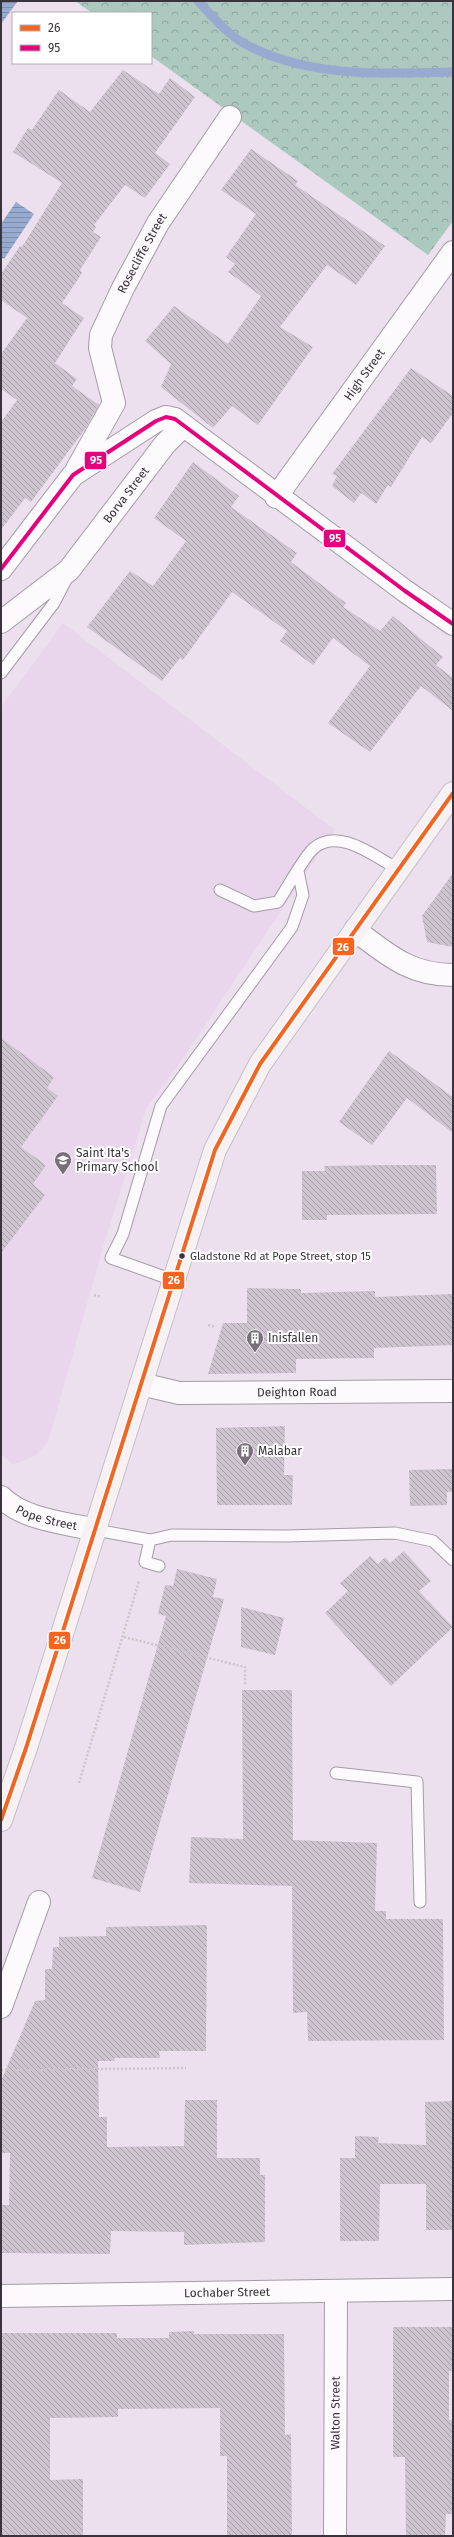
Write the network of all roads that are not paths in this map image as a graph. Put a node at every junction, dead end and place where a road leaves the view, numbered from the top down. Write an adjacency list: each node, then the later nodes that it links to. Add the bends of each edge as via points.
1 (230, 117): 4 (street, Rosecliffe Street, via 158,223 101,335 100,348 114,403)
2 (453, 252): 5 (street, High Street)
3 (179, 423): 4 (street, via 166,417 159,419); 5 (street); 6 (street, Borva Street)
4 (73, 475): 7 (street)
5 (276, 497): 9 (street)
6 (72, 567): 8 (street, Borva Street); 10 (lane, Borva Street, via 54,604)
7 (1, 569)
8 (1, 622)
9 (453, 624)
10 (1, 673)
11 (453, 793): 12 (main road)
12 (398, 869): 13 (lane, via 348,842 334,839 314,848); 15 (main road)
13 (298, 871): 14 (lane, via 278,902 254,906); 17 (lane, via 303,895 292,927 161,1106 123,1234 111,1258)
14 (220, 890)
15 (355, 930): 16 (street, via 402,964 434,975); 17 (main road, via 260,1064 248,1086 215,1150)
16 (453, 975)
17 (173, 1280): 18 (main road)
18 (141, 1384): 19 (street, Deighton Road, via 179,1393); 21 (main road)
19 (453, 1391)
20 (1, 1497): 21 (street, Pope Street, via 8,1504 38,1517)
21 (96, 1530): 22 (lane); 26 (main road)
22 (150, 1540): 23 (lane, via 172,1535 286,1536 394,1533 433,1541); 24 (lane, via 145,1562)
23 (453, 1560)
24 (159, 1566)
25 (336, 1773): 28 (lane, via 417,1782)
26 (1, 1820)
27 (39, 1902): 29 (street)
28 (420, 1902)
29 (1, 2006)
30 (453, 2289): 31 (street, Lochaber Street)
31 (336, 2291): 32 (street, Lochaber Street); 33 (street, Walton Street)
32 (1, 2296)
33 (335, 2536)

